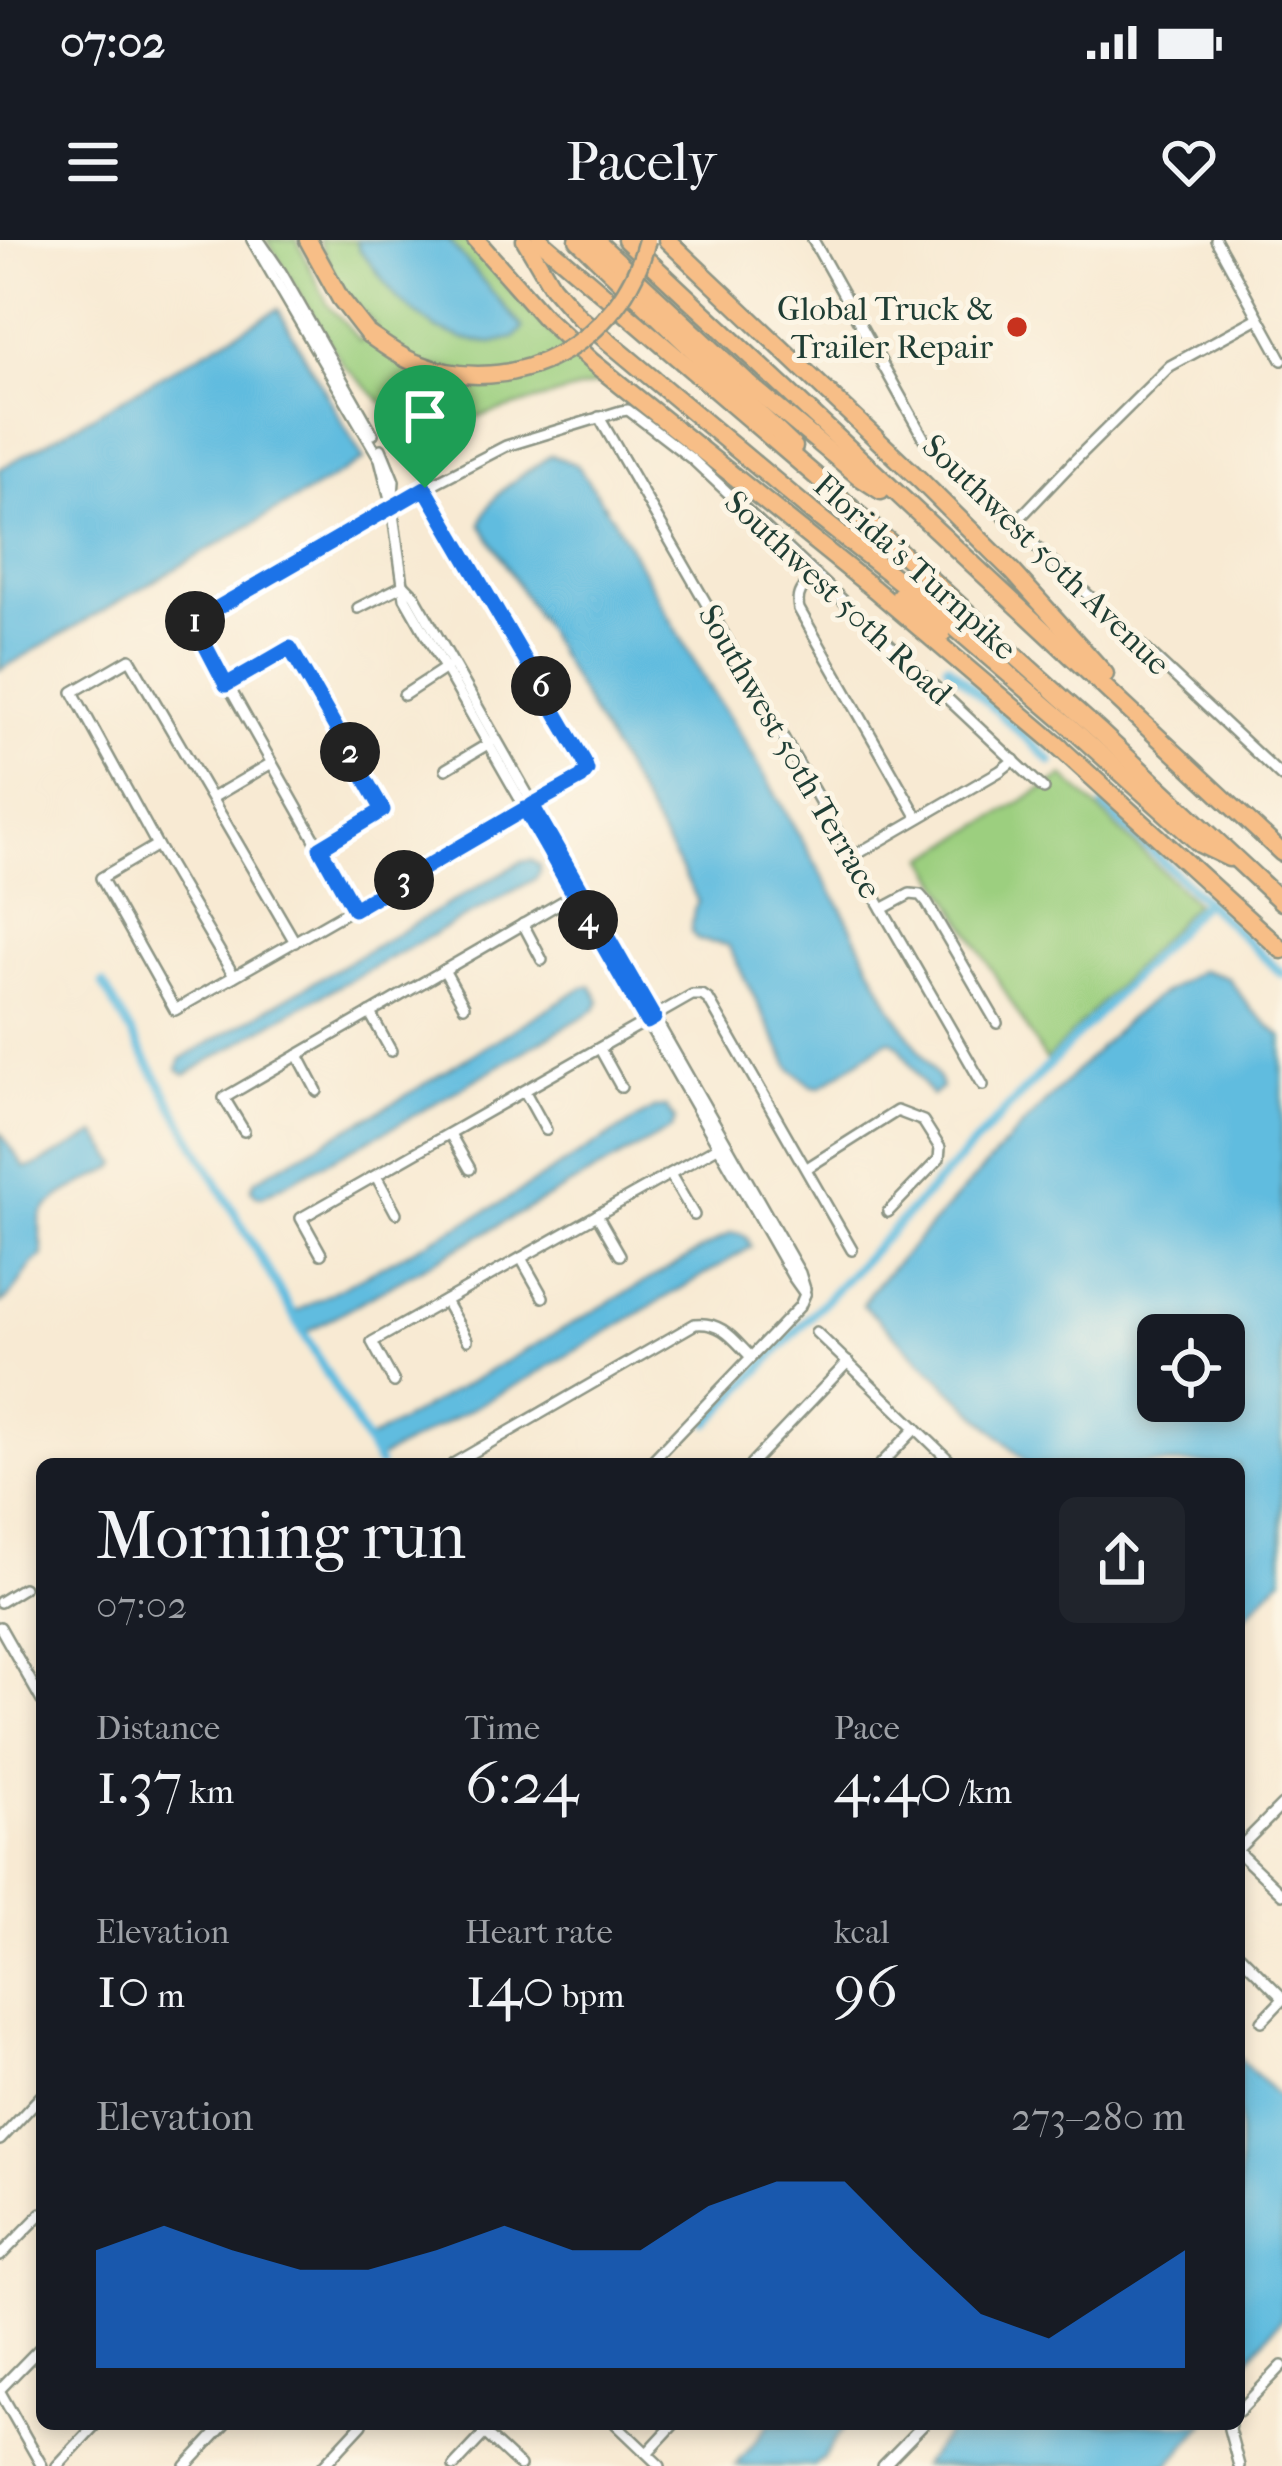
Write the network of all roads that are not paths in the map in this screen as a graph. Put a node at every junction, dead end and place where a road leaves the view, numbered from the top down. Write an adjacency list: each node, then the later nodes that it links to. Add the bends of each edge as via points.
1 (255, 240): 18 (street, via 367,435); 18 (street, via 386,458)
2 (308, 240): 9 (highway, bridge, via 368,334 399,356 451,373 501,374 536,366 583,340 637,272)
3 (476, 240): 30 (highway, via 590,361)
4 (526, 240): 19 (highway, via 579,316)
5 (540, 240): 16 (highway, Florida's Turnpike)
6 (578, 240): 16 (highway, via 786,436)
7 (595, 240): 20 (highway, via 758,391)
8 (626, 240): 20 (highway, Florida's Turnpike)
9 (647, 240)
10 (667, 240): 29 (highway, via 1013,572)
11 (813, 240): 21 (street, Southwest 50th Avenue, via 927,444)
12 (1216, 240): 13 (street)
13 (1258, 318): 14 (street); 21 (street, via 1170,367)
14 (1282, 360)
15 (599, 418): 17 (street, via 506,446); 22 (street, Southwest 50th Road, via 628,410); 42 (street, Southwest 50th Terrace)
16 (817, 477): 43 (highway, Florida's Turnpike)
17 (425, 488): 18 (street); 37 (street, via 587,770)
18 (392, 507): 23 (street); 26 (street, via 193,622)
19 (812, 512): 30 (highway); 43 (highway, via 1200,844)
20 (922, 518): 29 (highway, Florida's Turnpike)
21 (1012, 526): 34 (street, Southwest 50th Avenue)
22 (816, 575): 31 (street, Southwest 50th Road); 38 (street, via 800,590 799,609)
23 (404, 585): 24 (street); 25 (street)
24 (358, 608)
25 (448, 666): 27 (street); 28 (street)
26 (226, 685): 32 (street); 40 (street, via 290,648 383,810)
27 (404, 695)
28 (492, 742): 33 (street); 37 (street)
29 (1166, 742): 41 (highway, Florida's Turnpike)
30 (1060, 748): 50 (highway)
31 (1014, 760): 35 (street, Southwest 50th Road); 38 (street)
32 (270, 764): 36 (street); 40 (street)
33 (446, 769)
34 (1282, 777)
35 (1044, 789)
36 (212, 798): 39 (street, via 130,659 73,692); 49 (street)
37 (529, 807): 44 (street); 46 (street)
38 (919, 818): 42 (street)
39 (157, 845): 53 (street); 53 (street, via 100,878 175,1010)
40 (320, 848): 46 (street)
41 (1282, 853)
42 (852, 856): 47 (street, Southwest 50th Terrace)
43 (1245, 866): 45 (highway, Florida's Turnpike)
44 (577, 892): 48 (street); 56 (street)
45 (1282, 902)
46 (354, 909): 49 (street)
47 (882, 909): 57 (street, via 920,895); 61 (street, Southwest 50th Terrace)
48 (523, 925): 51 (street); 52 (street)
49 (295, 943): 53 (street)
50 (1282, 950)
51 (542, 960)
52 (444, 970): 54 (street); 55 (street)
53 (234, 976)
54 (464, 1006)
55 (370, 1013): 59 (street); 60 (street)
56 (651, 1020): 58 (street); 68 (street); 69 (street, via 692,995 709,1000)
57 (997, 1023)
58 (600, 1049): 62 (street); 64 (street)
59 (391, 1051)
60 (298, 1055): 63 (street); 66 (street, via 224,1098)
61 (983, 1085)
62 (621, 1087)
63 (317, 1091)
64 (525, 1092): 65 (street); 67 (street)
65 (546, 1130)
66 (244, 1131)
67 (450, 1134): 70 (street); 72 (street)
68 (722, 1145): 71 (street); 85 (street, via 806,1294)
69 (807, 1168): 73 (street, via 897,1112 923,1121 939,1159); 77 (street)
70 (470, 1169)
71 (670, 1174): 75 (street); 76 (street)
72 (376, 1176): 74 (street); 78 (street, via 301,1218)
73 (888, 1212)
74 (396, 1213)
75 (597, 1215): 79 (street); 80 (street)
76 (694, 1215)
77 (852, 1250)
78 (321, 1254)
79 (620, 1255)
80 (521, 1258): 81 (street); 82 (street)
81 (543, 1298)
82 (445, 1301): 84 (street); 87 (street, via 372,1342)
83 (816, 1332): 86 (street)
84 (467, 1340)
85 (751, 1357): 89 (street, via 720,1326 695,1324); 90 (street)
86 (848, 1362): 88 (street); 91 (street)
87 (394, 1382)
88 (916, 1428): 92 (street); 93 (street)
89 (463, 1458)
90 (655, 1458)
91 (757, 1458)
92 (887, 1458)
93 (947, 1458)
94 (23, 1588): 95 (street)
95 (0, 1602)
96 (0, 1627): 97 (street)
97 (36, 1690)
98 (1282, 1805): 99 (street)
99 (1245, 1845)
100 (1245, 1857): 101 (street)
101 (1282, 1894)
102 (1245, 1960): 103 (street)
103 (1282, 1999): 104 (street)
104 (1262, 2021)
105 (36, 2101): 106 (street)
106 (0, 2140)
107 (36, 2218): 108 (street)
108 (0, 2255)
109 (36, 2352): 111 (street)
110 (1282, 2366): 112 (street)
111 (0, 2391): 123 (street)
112 (1245, 2405)
113 (90, 2430): 124 (street)
114 (219, 2430): 125 (street)
115 (356, 2430): 126 (street)
116 (482, 2430): 121 (street)
117 (622, 2430): 122 (street)
118 (668, 2430): 122 (street)
119 (918, 2430): 130 (street)
120 (1229, 2430): 131 (street)
121 (485, 2433): 127 (street); 128 (street)
122 (646, 2453): 129 (street)
123 (42, 2466)
124 (57, 2466)
125 (186, 2466)
126 (322, 2466)
127 (454, 2466)
128 (520, 2466)
129 (660, 2466)
130 (883, 2466)
131 (1239, 2466)

